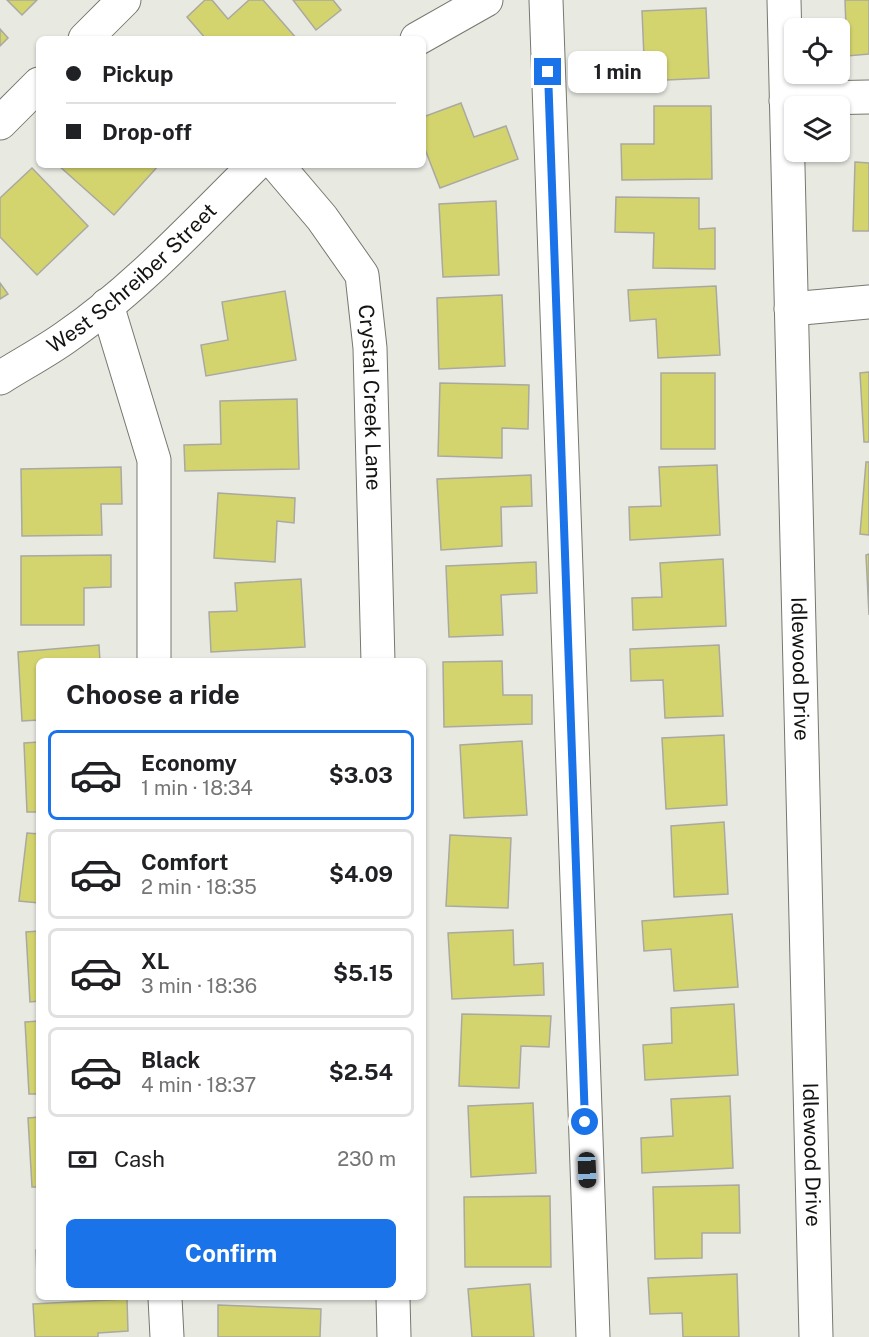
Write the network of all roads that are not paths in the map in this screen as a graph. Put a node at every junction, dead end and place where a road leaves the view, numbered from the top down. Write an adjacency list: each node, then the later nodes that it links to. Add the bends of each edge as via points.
1 (124, 0): 5 (street)
2 (486, 0): 6 (street)
3 (546, 0): 25 (street)
4 (784, 0): 8 (street, Idlewood Drive)
5 (88, 36)
6 (422, 36)
7 (36, 87): 11 (street)
8 (786, 96)
9 (850, 97): 10 (street)
10 (869, 97)
11 (0, 123)
12 (787, 162): 17 (street, Idlewood Drive)
13 (252, 168): 16 (street, West Schreiber Street, via 156,263)
14 (280, 168): 20 (street, Crystal Creek Lane, via 322,218 362,275 370,348)
15 (869, 302): 17 (street)
16 (107, 305): 18 (street, West Schreiber Street, via 67,336); 19 (street, via 154,460)
17 (791, 309): 26 (street, Idlewood Drive)
18 (0, 378)
19 (154, 658)
20 (378, 658)
21 (165, 1300): 23 (street)
22 (393, 1300): 24 (street)
23 (167, 1337)
24 (394, 1337)
25 (592, 1337)
26 (816, 1337)

